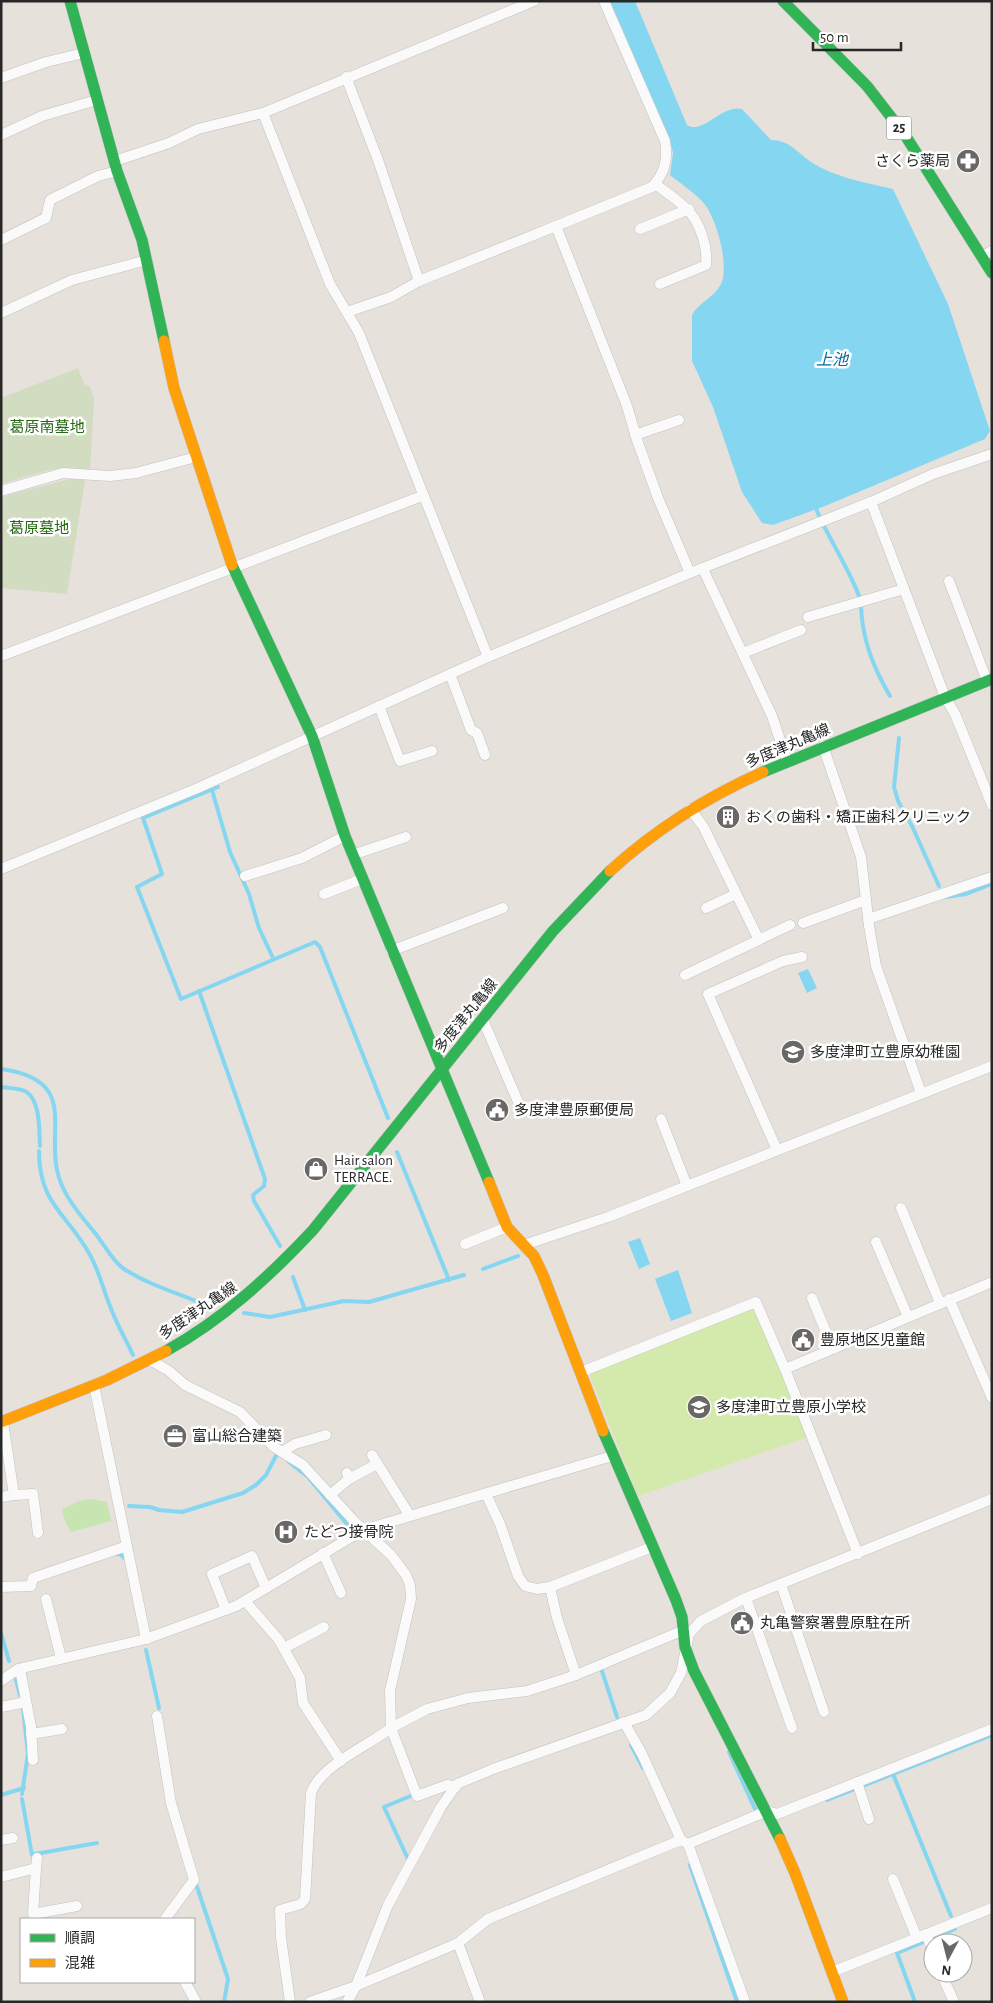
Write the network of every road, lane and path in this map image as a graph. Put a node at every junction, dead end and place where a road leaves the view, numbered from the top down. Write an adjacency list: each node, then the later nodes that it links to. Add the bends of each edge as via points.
1 (70, 1): 5 (street)
2 (534, 1): 6 (street)
3 (604, 1): 12 (street, via 665,141 665,164)
4 (783, 1): 17 (street, 25, via 867,86)
5 (84, 54): 7 (street, via 39,64); 8 (street)
6 (346, 77): 9 (street); 20 (street)
7 (1, 78)
8 (97, 100): 10 (street, via 42,116); 11 (street)
9 (263, 113): 11 (street, via 198,129); 22 (street, via 330,284)
10 (1, 135)
11 (116, 166): 16 (street, via 50,200 46,218); 18 (street)
12 (655, 184): 13 (street); 14 (street, via 641,193)
13 (689, 209): 15 (street); 21 (street, via 703,236 706,265)
14 (556, 226): 20 (street); 25 (street, via 606,350)
15 (640, 229)
16 (1, 240)
17 (987, 254): 19 (street, 25)
18 (147, 260): 23 (street, via 72,280); 27 (street, via 174,388)
19 (992, 273)
20 (419, 281): 22 (street, via 391,298)
21 (660, 284)
22 (347, 312): 29 (street, via 359,333)
23 (1, 313)
24 (679, 420): 25 (street)
25 (635, 435): 33 (street)
26 (992, 454): 30 (street, via 933,474)
27 (196, 457): 28 (street, via 136,473 110,476 63,474); 31 (street)
28 (1, 491)
29 (422, 496): 31 (street); 40 (street)
30 (871, 502): 32 (street); 35 (street)
31 (233, 567): 39 (street, via 102,620); 45 (street)
32 (703, 569): 33 (street); 38 (street)
33 (690, 574): 40 (street)
34 (949, 581): 42 (street)
35 (904, 589): 36 (street); 43 (street)
36 (808, 617)
37 (801, 630): 38 (street)
38 (743, 653): 49 (street, via 772,716)
39 (1, 656)
40 (488, 657): 41 (street)
41 (450, 674): 44 (street); 48 (street, via 471,730 477,733)
42 (990, 680): 43 (street, 多度津丸亀線)
43 (945, 697): 46 (street, 多度津丸亀線); 50 (street, via 956,714)
44 (379, 706): 45 (street); 47 (street, via 400,761)
45 (312, 736): 52 (street); 55 (street, via 198,788)
46 (823, 746): 49 (street, 多度津丸亀線); 61 (street, via 861,857)
47 (432, 751)
48 (485, 755)
49 (787, 761): 51 (street, 多度津丸亀線)
50 (992, 805)
51 (690, 809): 60 (street, via 703,826); 71 (street, 多度津丸亀線, via 640,842 598,882)
52 (345, 836): 54 (street); 56 (street, via 302,858)
53 (406, 837): 54 (street)
54 (352, 855): 58 (street)
55 (1, 869)
56 (245, 876)
57 (992, 877): 64 (street)
58 (362, 879): 59 (street); 68 (street)
59 (324, 894)
60 (736, 894): 63 (street); 67 (street)
61 (866, 900): 64 (street); 65 (street)
62 (504, 908): 68 (street)
63 (706, 908)
64 (868, 919): 74 (street, via 876,966)
65 (803, 923)
66 (790, 925): 67 (street)
67 (759, 940): 70 (street)
68 (391, 951): 73 (street)
69 (802, 957): 77 (street, via 783,961 708,994)
70 (684, 975)
71 (483, 1020): 73 (street, 多度津丸亀線); 75 (street)
72 (992, 1066): 74 (street)
73 (442, 1071): 80 (street); 89 (street, 多度津丸亀線, via 331,1210 289,1257 221,1316)
74 (921, 1093): 77 (street)
75 (522, 1111)
76 (661, 1119): 78 (street)
77 (777, 1150): 78 (street)
78 (686, 1186): 83 (street)
79 (901, 1208): 86 (street)
80 (507, 1227): 82 (street); 83 (street)
81 (876, 1242): 87 (street)
82 (465, 1244)
83 (524, 1245): 91 (street, via 534,1256 543,1275)
84 (992, 1282): 86 (street)
85 (812, 1298): 88 (street)
86 (944, 1301): 87 (street); 93 (street)
87 (908, 1317): 88 (street)
88 (833, 1349): 90 (street)
89 (150, 1360): 92 (street, 多度津丸亀線); 96 (street, via 185,1385 240,1412 274,1448)
90 (785, 1369): 91 (street, via 756,1302); 109 (street)
91 (581, 1372): 97 (street)
92 (94, 1385): 94 (street, 多度津丸亀線); 106 (street)
93 (992, 1398)
94 (2, 1422): 99 (street)
95 (326, 1435): 96 (street, via 295,1444)
96 (282, 1452): 100 (street, via 304,1465)
97 (612, 1456): 98 (street); 107 (street)
98 (486, 1494): 103 (street); 113 (street, via 518,1576 526,1586)
99 (14, 1495): 101 (street); 105 (street, via 33,1494)
100 (330, 1495): 103 (street, via 348,1476 374,1459); 104 (street)
101 (1, 1497)
102 (992, 1499): 109 (street)
103 (410, 1516): 104 (street)
104 (363, 1530): 108 (street); 133 (street, via 391,1556 410,1585 409,1608 390,1692)
105 (38, 1533)
106 (126, 1546): 111 (street, via 33,1578 31,1586); 121 (street)
107 (652, 1547): 113 (street); 120 (street, via 676,1600)
108 (323, 1553): 112 (street); 114 (street)
109 (858, 1554): 110 (street)
110 (781, 1584): 115 (street); 130 (street)
111 (1, 1587)
112 (266, 1588): 117 (street); 118 (street, via 252,1556 212,1574)
113 (550, 1588): 126 (street, via 556,1618)
114 (341, 1593)
115 (746, 1598): 122 (street, via 701,1621 689,1634); 134 (street)
116 (46, 1600): 124 (street)
117 (245, 1601): 118 (street); 123 (street)
118 (226, 1610): 121 (street)
119 (324, 1627): 123 (street)
120 (684, 1630): 122 (street); 126 (street)
121 (146, 1639): 124 (street)
122 (685, 1647): 132 (street, via 681,1673 670,1693 646,1715); 142 (street, via 694,1671)
123 (284, 1648): 139 (street, via 300,1678 304,1703)
124 (61, 1658): 125 (street)
125 (20, 1668): 127 (street); 128 (street)
126 (576, 1675): 133 (street, via 527,1691 468,1698 427,1709)
127 (1, 1681)
128 (26, 1702): 129 (street); 137 (street)
129 (1, 1707)
130 (824, 1712)
131 (157, 1716): 151 (street, via 171,1803 194,1880)
132 (624, 1722): 140 (street, via 493,1769); 146 (street)
133 (391, 1728): 139 (street); 140 (street, via 417,1796 447,1785)
134 (792, 1728)
135 (62, 1729): 137 (street)
136 (992, 1729): 141 (street)
137 (31, 1734): 138 (street)
138 (33, 1760)
139 (341, 1761): 161 (street, via 314,1784 311,1793 305,1899 301,1904 280,1910)
140 (456, 1786): 159 (street, via 441,1807 388,1905)
141 (859, 1786): 142 (street, via 777,1814); 143 (street)
142 (767, 1811): 146 (street); 156 (street, via 795,1873)
143 (869, 1819)
144 (13, 1838): 145 (street)
145 (1, 1840)
146 (684, 1842): 155 (street, via 488,1919); 165 (street)
147 (1, 1877): 149 (street, via 36,1863 33,1914)
148 (893, 1879): 153 (street)
149 (77, 1906)
150 (992, 1908): 152 (street)
151 (165, 1918)
152 (936, 1933)
153 (923, 1934)
154 (923, 1939): 156 (street)
155 (458, 1943): 159 (street); 164 (street)
156 (832, 1972): 166 (street)
157 (186, 1983): 160 (street)
158 (945, 1983): 167 (street)
159 (356, 1986): 162 (street); 163 (street)
160 (196, 2002)
161 (290, 2002)
162 (310, 2002)
163 (347, 2002)
164 (480, 2002)
165 (745, 2002)
166 (843, 2002)
167 (954, 2002)

